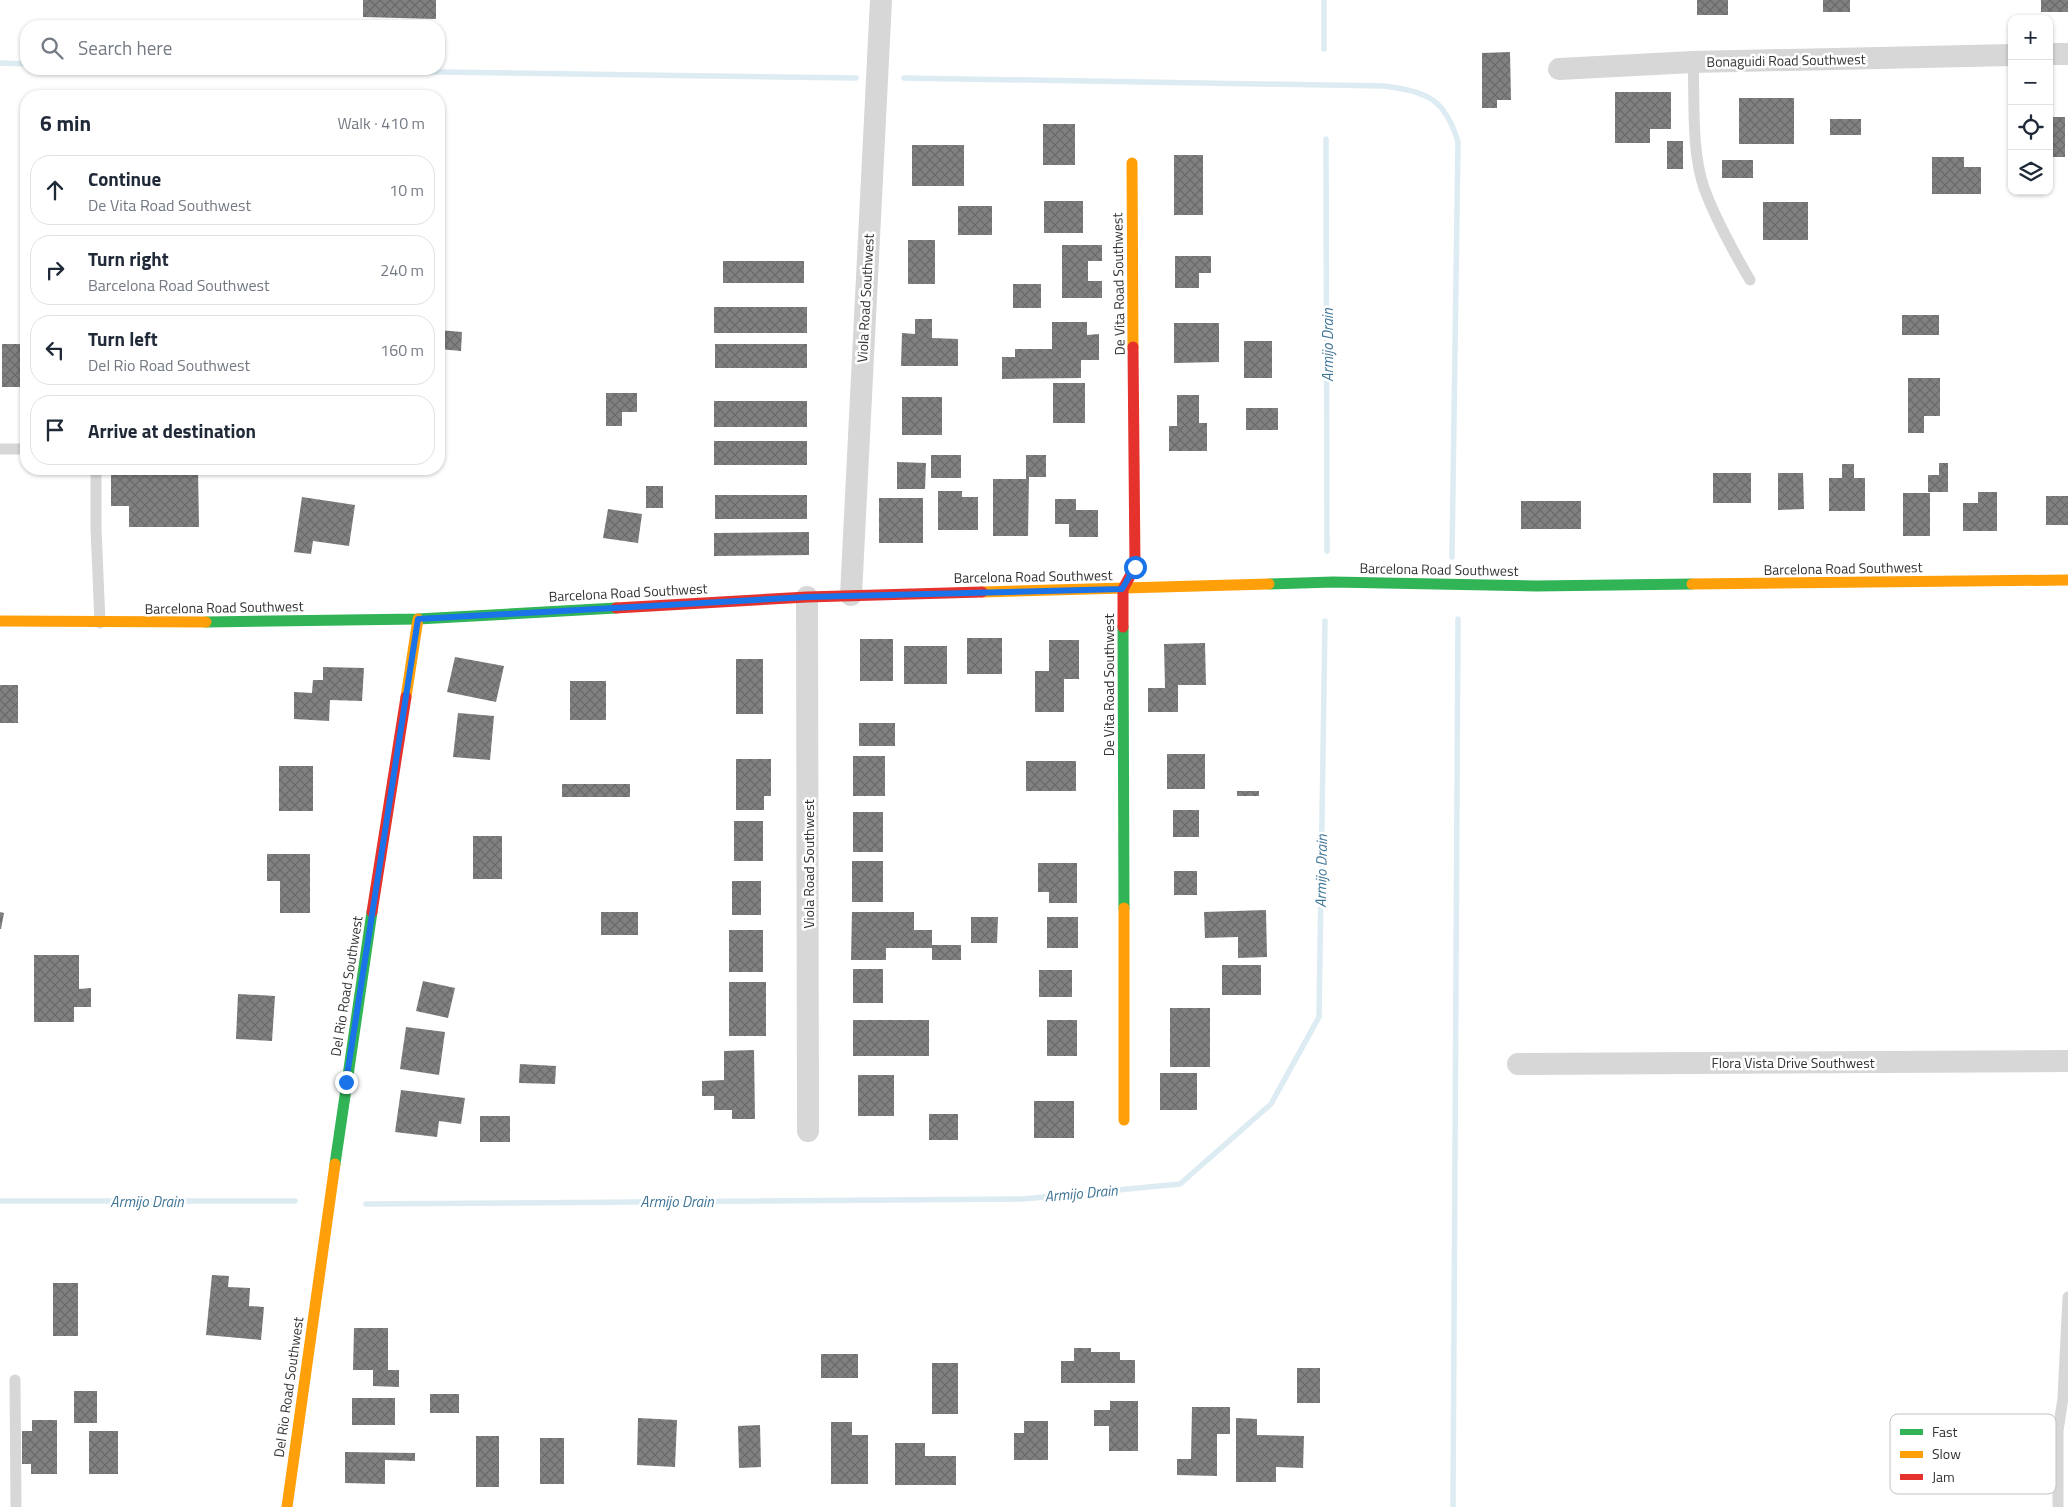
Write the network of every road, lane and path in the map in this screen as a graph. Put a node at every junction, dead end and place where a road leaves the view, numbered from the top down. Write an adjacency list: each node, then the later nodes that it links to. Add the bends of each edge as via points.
1 (881, 0): 14 (street, Viola Road Southwest)
2 (2053, 54): 3 (street)
3 (2068, 54)
4 (2008, 55): 5 (street, Bonaguidi Road Southwest)
5 (1693, 62): 6 (street, Bonaguidi Road Southwest); 8 (lane, via 1697,153 1704,187)
6 (1560, 69)
7 (1132, 163): 13 (street, De Vita Road Southwest, via 1135,567)
8 (1750, 280)
9 (0, 449): 10 (lane)
10 (20, 449)
11 (96, 475): 18 (lane)
12 (2068, 580): 13 (street, Barcelona Road Southwest, via 1536,586 1334,582)
13 (1122, 589): 14 (street, Barcelona Road Southwest); 21 (street, De Vita Road Southwest)
14 (851, 595): 15 (street, Barcelona Road Southwest)
15 (807, 597): 16 (street, Barcelona Road Southwest); 22 (street, Viola Road Southwest)
16 (418, 619): 18 (street, Barcelona Road Southwest); 26 (street, Del Rio Road Southwest, via 346,1082)
17 (0, 621): 18 (street, Barcelona Road Southwest)
18 (100, 623)
19 (2068, 1061): 20 (street, Flora Vista Drive Southwest)
20 (1518, 1064)
21 (1124, 1120)
22 (808, 1131)
23 (2068, 1298): 27 (lane, via 2063,1398 2058,1431)
24 (16, 1380): 25 (lane)
25 (16, 1507)
26 (287, 1507)
27 (2058, 1507)

